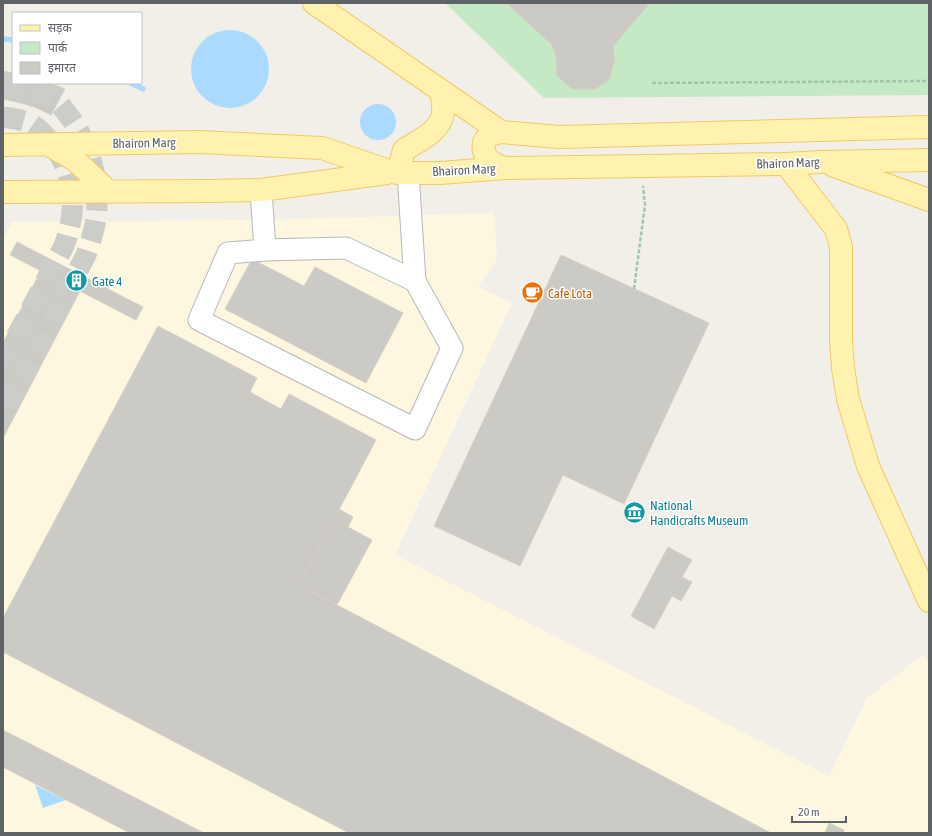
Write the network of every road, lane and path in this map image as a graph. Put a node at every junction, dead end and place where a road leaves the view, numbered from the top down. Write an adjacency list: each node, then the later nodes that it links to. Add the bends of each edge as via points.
1 (314, 3): 4 (main road)
2 (929, 81): 3 (path)
3 (652, 84)
4 (441, 91): 6 (main road); 14 (main road, via 441,121 434,131 404,150)
5 (929, 127): 6 (main road, via 559,137)
6 (501, 132): 13 (main road, via 489,136 484,141 483,150 492,163)
7 (46, 144): 8 (main road, Bhairon Marg); 14 (main road, Bhairon Marg, via 200,142 322,148); 17 (main road, via 75,160)
8 (3, 145)
9 (929, 160): 10 (main road, Bhairon Marg)
10 (820, 162): 11 (main road, Bhairon Marg); 18 (main road)
11 (786, 164): 12 (main road, Bhairon Marg); 22 (main road, via 836,229 841,247 841,340 848,399 868,466)
12 (641, 166): 13 (main road, Bhairon Marg); 21 (path, via 645,205)
13 (505, 168): 14 (main road, Bhairon Marg)
14 (400, 173): 15 (main road); 20 (lane)
15 (261, 190): 17 (main road); 19 (lane)
16 (3, 192): 17 (main road)
17 (109, 192)
18 (929, 200)
19 (265, 250): 20 (lane, via 346,248); 20 (lane, via 228,253 199,320 415,429 452,348)
20 (415, 281)
21 (634, 289)
22 (929, 601)

